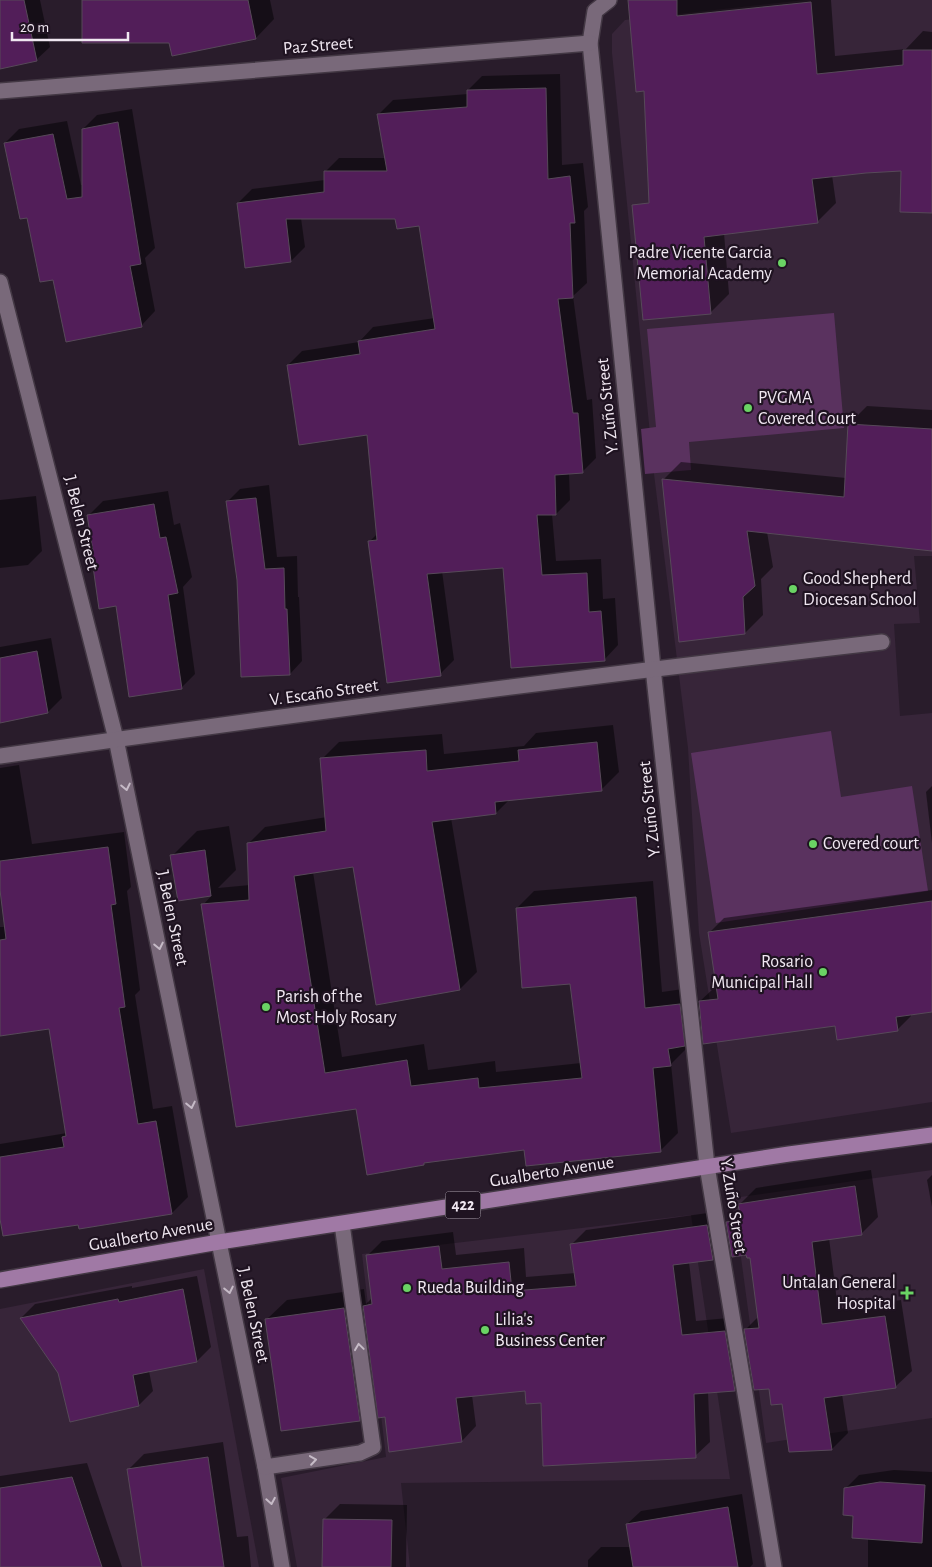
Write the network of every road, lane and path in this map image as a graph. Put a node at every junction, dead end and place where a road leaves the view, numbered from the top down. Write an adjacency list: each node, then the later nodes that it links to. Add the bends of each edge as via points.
1 (609, 0): 2 (street, via 595,11)
2 (590, 43): 3 (street, Paz Street); 6 (street, Y. Zuño Street)
3 (0, 91)
4 (0, 282): 7 (street, J. Belen Street)
5 (882, 642): 6 (street, V. Escaño Street)
6 (653, 668): 7 (street, V. Escaño Street); 10 (street, Y. Zuño Street)
7 (116, 739): 8 (street, V. Escaño Street); 12 (street, J. Belen Street, one-way to 12)
8 (0, 756)
9 (932, 1135): 10 (main road, Gualberto Avenue / 422)
10 (707, 1166): 11 (main road, Gualberto Avenue / 422); 16 (street, Y. Zuño Street)
11 (342, 1224): 12 (main road, Gualberto Avenue / 422); 14 (street, one-way to 11, via 360,1453 373,1447)
12 (219, 1242): 13 (main road, Gualberto Avenue / 422); 14 (street, J. Belen Street, one-way to 14)
13 (0, 1280)
14 (265, 1466): 15 (street, J. Belen Street, one-way to 15)
15 (282, 1567)
16 (774, 1567)

